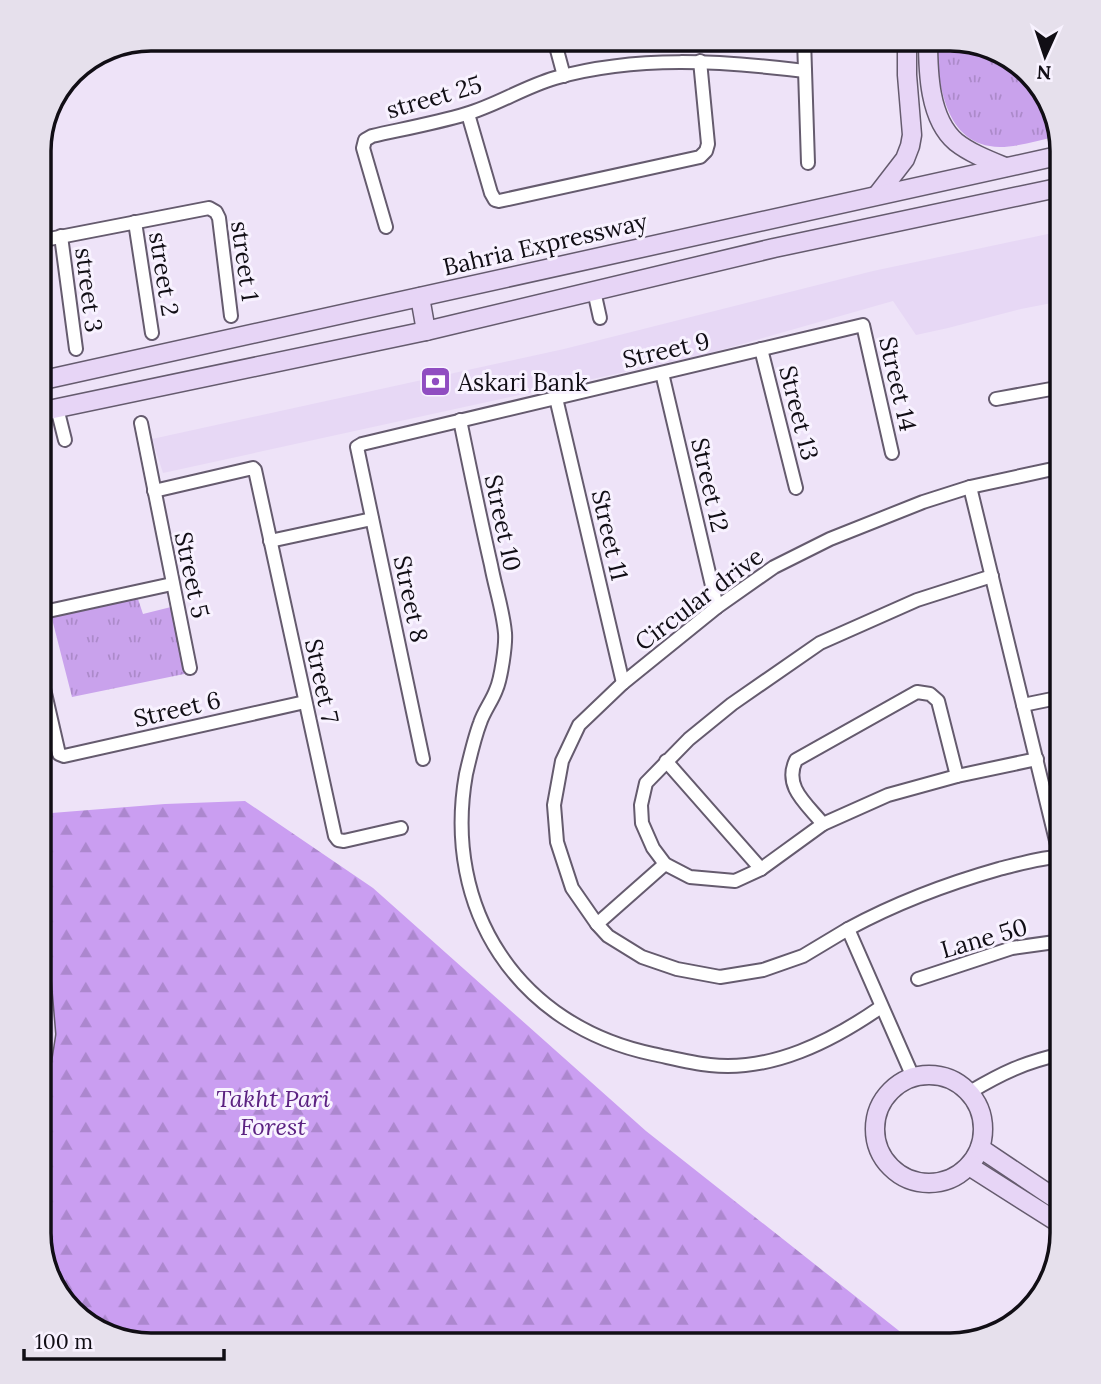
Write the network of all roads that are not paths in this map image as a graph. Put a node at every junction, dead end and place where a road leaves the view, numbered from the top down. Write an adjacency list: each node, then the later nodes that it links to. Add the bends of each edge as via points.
1 (557, 51): 7 (street)
2 (804, 51): 6 (street)
3 (907, 51): 13 (main road, via 910,146)
4 (928, 51): 11 (main road, via 930,87 945,129 965,148)
5 (700, 61): 6 (street, street 25); 7 (street, street 25); 8 (street, via 708,144 704,155 516,198 495,200)
6 (805, 71): 10 (street)
7 (564, 76): 8 (street, street 25)
8 (468, 114): 15 (street, street 25, via 365,140 363,148)
9 (1050, 158): 11 (main road, Bahria Expressway)
10 (808, 163)
11 (1005, 167): 13 (main road, Bahria Expressway)
12 (1050, 190): 18 (main road)
13 (878, 194): 19 (main road, Bahria Expressway)
14 (135, 222): 16 (street); 20 (street, street 1, via 209,208 216,212); 24 (street, street 2)
15 (386, 228)
16 (61, 236): 17 (street); 25 (street, street 3)
17 (51, 238)
18 (594, 291): 21 (street); 23 (main road)
19 (420, 297): 23 (main road); 28 (main road, Bahria Expressway)
20 (231, 316)
21 (600, 318)
22 (863, 325): 26 (street, Street 9); 38 (street, Street 14)
23 (426, 331): 32 (main road)
24 (152, 333)
25 (76, 349)
26 (761, 349): 27 (street, Street 9); 41 (street, Street 13)
27 (662, 373): 30 (street, Street 9); 47 (street, Street 12)
28 (51, 378)
29 (1050, 389): 31 (street)
30 (556, 398): 34 (street, Street 9); 50 (street, Street 11)
31 (996, 399)
32 (51, 409)
33 (51, 415): 36 (street)
34 (460, 420): 37 (street, Street 9); 69 (street, Street 10, via 505,634 498,687 480,721 466,774 461,822 464,870 491,941 519,980 556,1013 593,1034 638,1051 711,1065 788,1056 854,1026)
35 (141, 423): 42 (street, Street 5)
36 (65, 440)
37 (357, 447): 43 (street, Street 8)
38 (892, 453)
39 (1050, 470): 40 (street, Circular drive)
40 (970, 487): 45 (street); 47 (street, Circular drive, via 830,539 774,567)
41 (796, 488)
42 (154, 491): 44 (street, Street 7, via 253,468); 46 (street, Street 5)
43 (372, 519): 44 (street); 55 (street, Street 8)
44 (270, 541): 52 (street, Street 7)
45 (992, 576): 53 (street); 57 (street, via 917,600 821,643 732,705)
46 (172, 584): 48 (street); 49 (street, Street 5)
47 (718, 607): 50 (street, Circular drive)
48 (51, 610)
49 (190, 668)
50 (623, 682): 65 (street, Circular drive, via 579,725 562,761 554,805 557,842 572,888)
51 (1050, 699): 53 (street)
52 (305, 702): 54 (street, Street 6, via 64,756 59,754); 61 (street, Street 7, via 338,840)
53 (1023, 705): 56 (street)
54 (51, 719)
55 (423, 759)
56 (1037, 759): 58 (street); 59 (street)
57 (666, 761): 63 (street, via 646,783 641,804 647,835); 64 (street)
58 (957, 776): 60 (street, via 888,795); 60 (street, via 938,701 917,692 796,760 792,785)
59 (1050, 812)
60 (823, 824): 64 (street)
61 (401, 828)
62 (1050, 859): 66 (street, Circular drive, via 955,881)
63 (666, 864): 64 (street, via 710,881 734,881); 65 (street)
64 (761, 869)
65 (597, 924): 66 (street, Circular drive, via 642,957 720,977 763,970 803,956)
66 (848, 929): 69 (street)
67 (1050, 941): 68 (street, Lane 50, via 1012,948)
68 (918, 979)
69 (881, 1007): 71 (street)
70 (1050, 1057): 72 (street, via 1030,1061)
71 (913, 1077): 72 (main road, via 937,1075 955,1080); 74 (main road, via 889,1092 879,1106 876,1141 882,1157 908,1180 926,1184 943,1182)
72 (970, 1092): 73 (main road, via 984,1126)
73 (980, 1148): 74 (main road); 75 (main road)
74 (969, 1166): 76 (main road)
75 (1050, 1195)
76 (1050, 1217)

